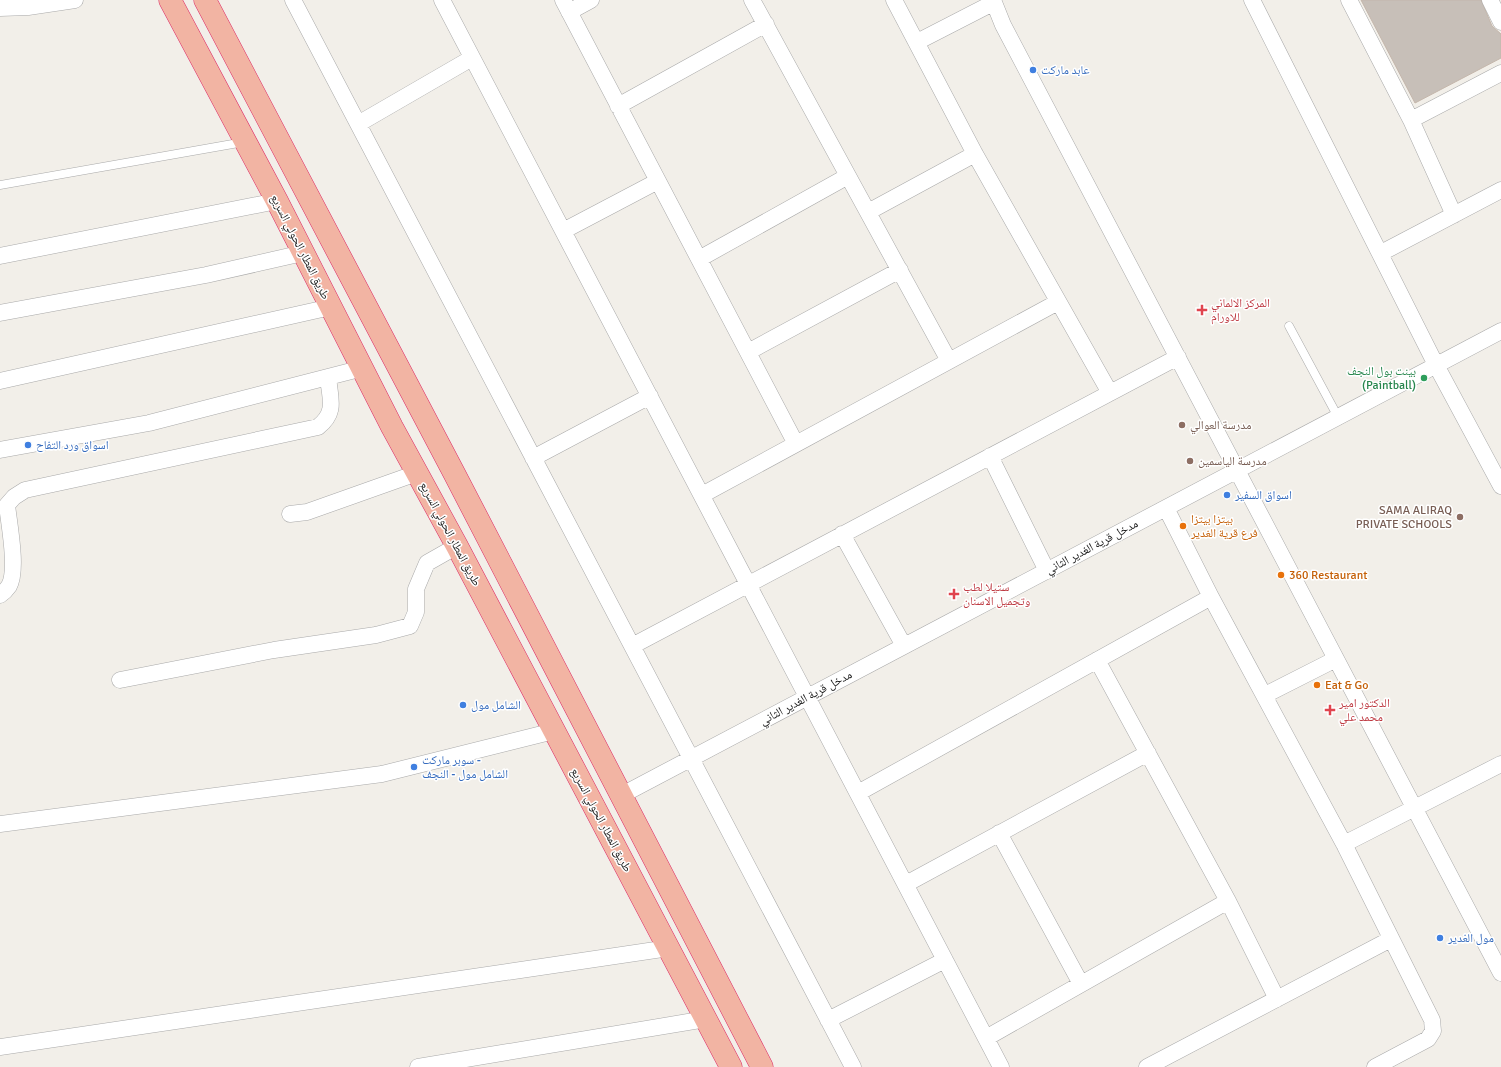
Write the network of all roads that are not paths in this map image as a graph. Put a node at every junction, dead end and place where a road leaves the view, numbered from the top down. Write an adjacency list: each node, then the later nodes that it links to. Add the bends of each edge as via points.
1 (75, 0): 14 (street)
2 (170, 0): 23 (highway, طريق المطار الحولي السريع)
3 (205, 0): 52 (highway)
4 (293, 0): 22 (street)
5 (442, 0): 18 (street)
6 (592, 0): 13 (street)
7 (752, 0): 16 (street)
8 (894, 0): 17 (street)
9 (1252, 0): 34 (street)
10 (1349, 0): 21 (street)
11 (1490, 0): 15 (street)
12 (993, 1): 17 (street); 44 (street)
13 (566, 6): 20 (street)
14 (0, 8)
15 (1501, 22)
16 (766, 24): 20 (street); 25 (street)
17 (917, 42): 24 (street)
18 (472, 58): 22 (street); 32 (street)
19 (1501, 73): 21 (street)
20 (618, 106): 26 (street)
21 (1411, 120): 31 (street)
22 (358, 124): 58 (street)
23 (245, 142): 27 (lane); 29 (highway, طريق المطار الحولي السريع)
24 (976, 154): 30 (street); 38 (street)
25 (848, 176): 30 (street); 36 (street)
26 (658, 181): 32 (street); 36 (street)
27 (0, 185)
28 (1501, 190): 31 (street)
29 (277, 201): 33 (highway, طريق المطار الحولي السريع); 35 (street)
30 (868, 212): 37 (street)
31 (1454, 215): 34 (street)
32 (563, 232): 51 (street)
33 (303, 253): 39 (highway, طريق المطار الحولي السريع); 40 (street, via 206,275)
34 (1381, 253): 46 (street)
35 (0, 256)
36 (699, 259): 43 (street)
37 (900, 270): 43 (street); 45 (street)
38 (1058, 302): 45 (street); 50 (street)
39 (331, 307): 47 (highway, طريق المطار الحولي السريع); 49 (street)
40 (0, 313)
41 (1289, 326): 53 (lane)
42 (1501, 331): 46 (street, مدخل قرية الغدير الثاني)
43 (748, 352): 55 (street)
44 (1178, 357): 50 (street); 59 (street)
45 (949, 361): 55 (street)
46 (1436, 365): 53 (street, مدخل قرية الغدير الثاني); 62 (street)
47 (363, 368): 48 (street); 54 (highway, طريق المطار الحولي السريع)
48 (328, 377): 56 (street, via 149,422); 67 (street, via 331,410 327,419 318,427 25,490 7,505)
49 (0, 381)
50 (1110, 393): 57 (street)
51 (650, 396): 58 (street); 63 (street)
52 (422, 413): 54 (highway, via 409,424); 60 (highway)
53 (1338, 417): 59 (street, مدخل قرية الغدير الثاني)
54 (392, 427): 61 (highway, طريق المطار الحولي السريع)
55 (796, 444): 63 (street)
56 (0, 450)
57 (990, 456): 66 (street); 69 (street)
58 (533, 458): 73 (street)
59 (1237, 470): 64 (street, مدخل قرية الغدير الثاني); 75 (street)
60 (454, 473): 61 (highway); 85 (highway)
61 (421, 480): 65 (street); 68 (highway, طريق المطار الحولي السريع)
62 (1501, 486)
63 (702, 495): 70 (street)
64 (1166, 508): 69 (street, مدخل قرية الغدير الثاني); 72 (street)
65 (290, 514)
66 (842, 534): 70 (street); 74 (street)
67 (6, 546): 71 (street, via 12,574 9,586)
68 (457, 546): 77 (street, via 427,563 416,589 416,612 410,626 376,635 274,650); 80 (highway, طريق المطار الحولي السريع)
69 (1047, 571): 74 (street, مدخل قرية الغدير الثاني)
70 (748, 584): 73 (street); 79 (street)
71 (0, 595)
72 (1211, 597): 76 (street); 78 (street)
73 (632, 646): 82 (street)
74 (904, 646): 79 (street, مدخل قرية الغدير الثاني)
75 (1336, 659): 78 (street); 86 (street)
76 (1097, 660): 81 (street); 84 (street)
77 (120, 680)
78 (1265, 695): 89 (street)
79 (807, 697): 82 (street, مدخل قرية الغدير الثاني); 84 (street)
80 (554, 731): 87 (street, via 382,774); 93 (highway, طريق المطار الحولي السريع)
81 (1148, 753): 88 (street); 91 (street)
82 (691, 759): 85 (street, مدخل قرية الغدير الثاني); 99 (street)
83 (1501, 764): 86 (street)
84 (858, 793): 90 (street)
85 (620, 796): 104 (highway)
86 (1414, 808): 89 (street); 95 (street)
87 (0, 824)
88 (999, 833): 90 (street); 96 (street)
89 (1344, 844): 92 (street)
90 (906, 884): 94 (street)
91 (1228, 901): 96 (street); 97 (street)
92 (1391, 939): 97 (street); 108 (street, via 1432,1020 1433,1031 1428,1039)
93 (668, 948): 98 (highway, طريق المطار الحولي السريع); 101 (street)
94 (945, 960): 99 (street); 100 (street)
95 (1501, 973)
96 (1081, 984): 100 (street)
97 (1277, 999): 107 (street)
98 (706, 1019): 102 (street); 103 (highway, طريق المطار الحولي السريع)
99 (828, 1020): 105 (street)
100 (986, 1038): 106 (street)
101 (0, 1047)
102 (418, 1067)
103 (731, 1067)
104 (762, 1067)
105 (853, 1067)
106 (1001, 1067)
107 (1147, 1067)
108 (1375, 1067)

